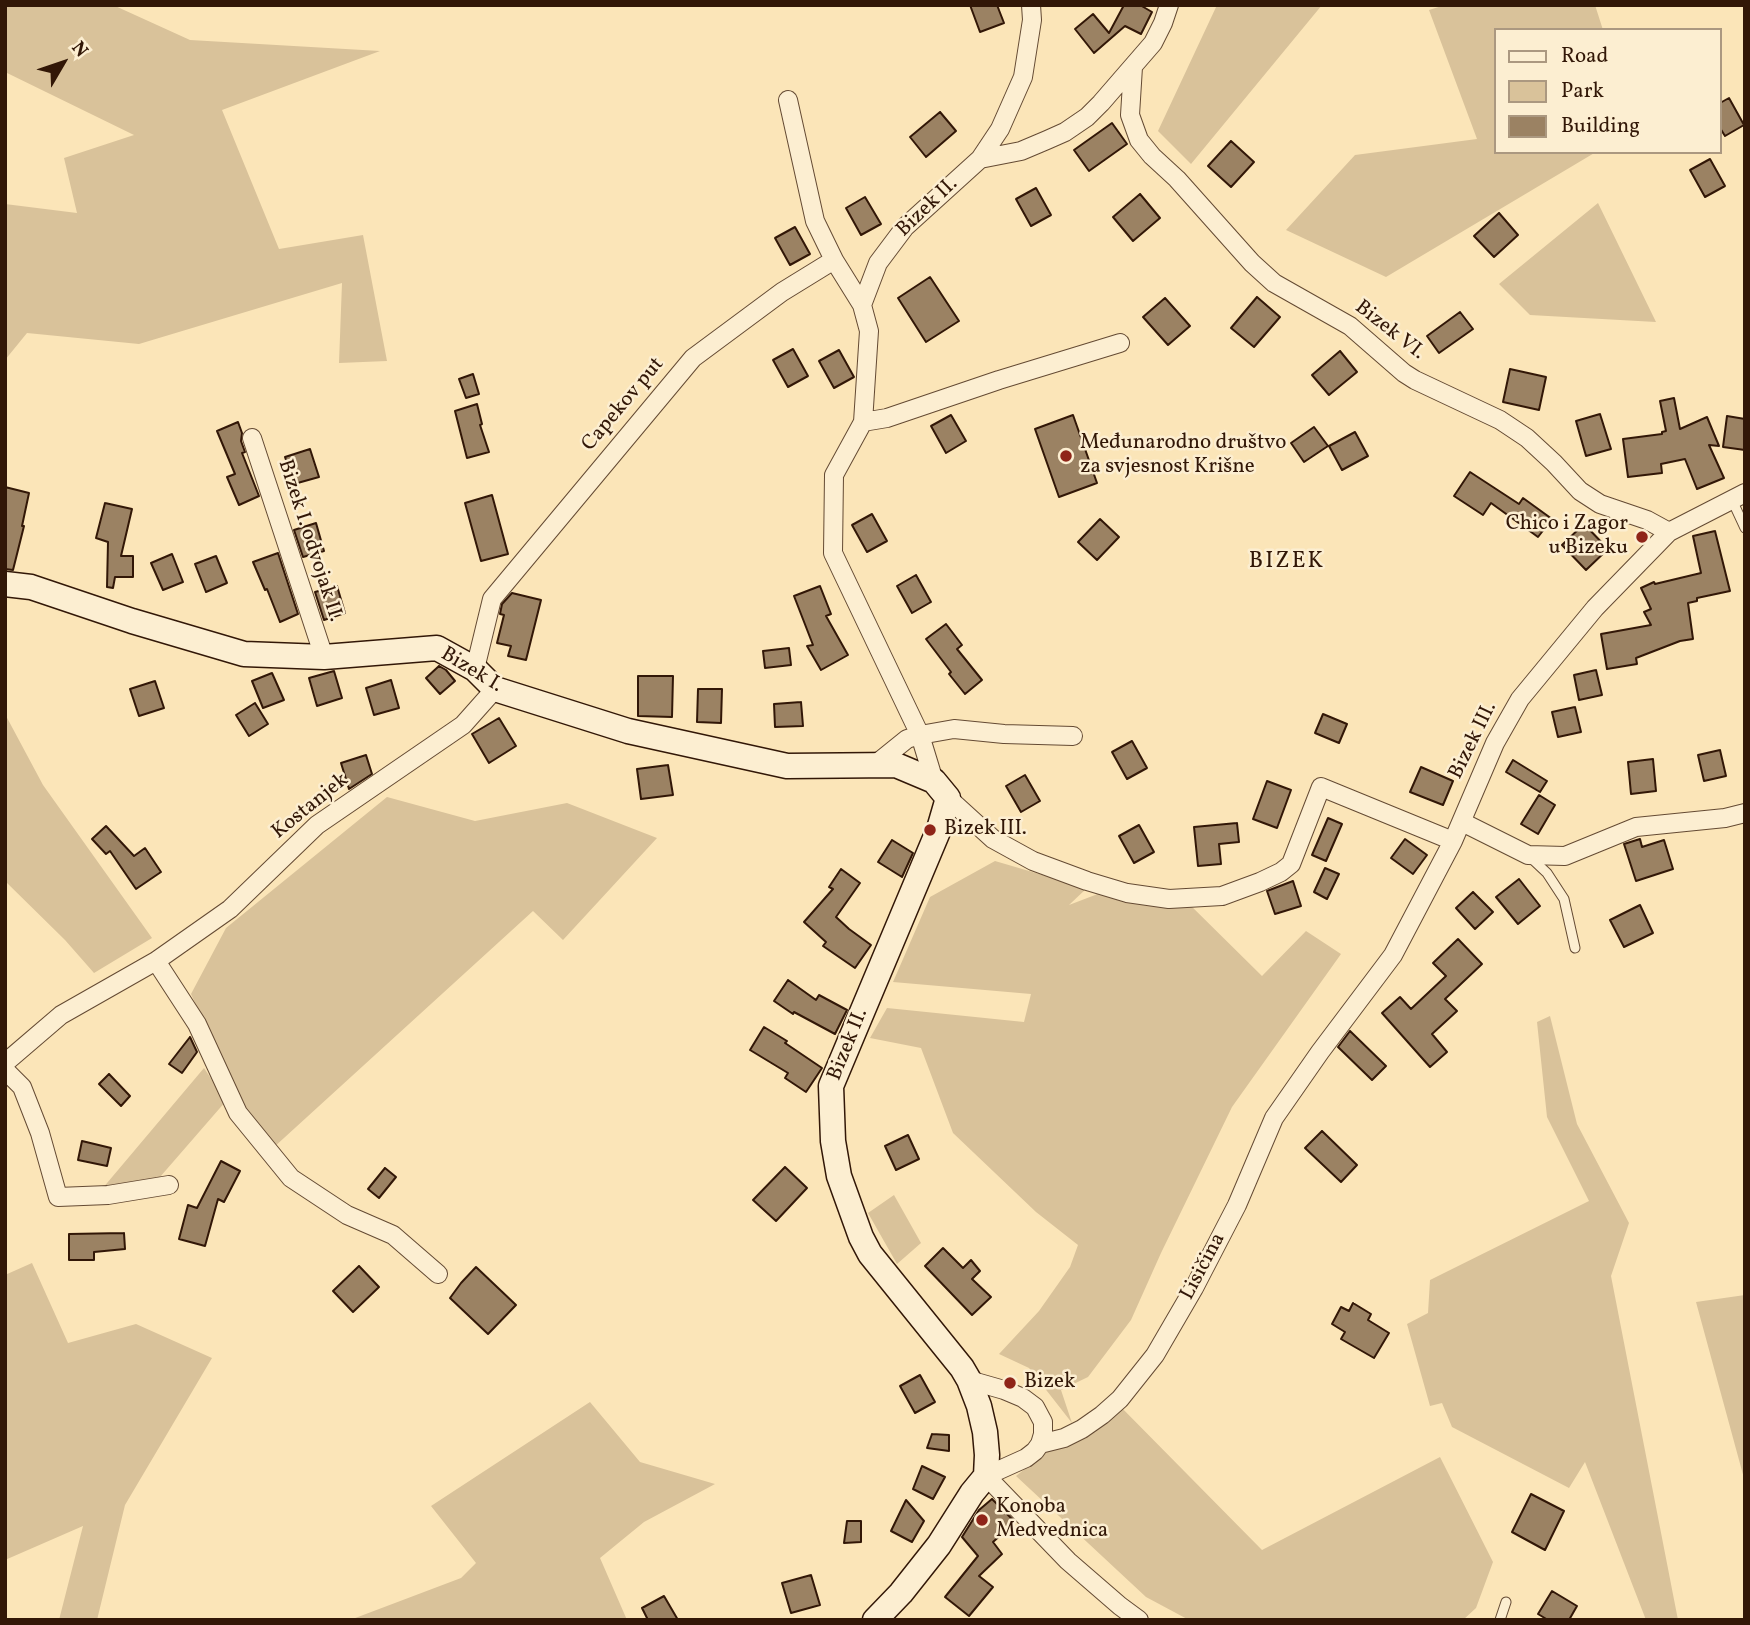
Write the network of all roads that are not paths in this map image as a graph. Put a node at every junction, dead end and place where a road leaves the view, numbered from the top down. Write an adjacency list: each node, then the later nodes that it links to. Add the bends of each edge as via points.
1 (1031, 5): 5 (street, Bizek II., via 1023,77 1000,129)
2 (1169, 5): 3 (street, via 1153,43)
3 (1133, 67): 5 (street, via 1087,117 1065,132 1021,151); 13 (street, Bizek VI., via 1130,115 1139,140 1260,270 1350,326 1415,380 1500,420 1527,438 1600,505)
4 (788, 100): 6 (street, via 815,221)
5 (980, 159): 7 (street, Bizek II., via 905,227 878,263)
6 (834, 260): 7 (street); 16 (street, Capekov put, via 693,358 492,599)
7 (862, 305): 9 (street, via 869,331)
8 (1120, 343): 9 (street)
9 (863, 422): 18 (street, via 834,475 833,553)
10 (252, 439): 15 (street, Bizek I. odvojak II.)
11 (1738, 496): 12 (lane); 13 (street, Bizek III.)
12 (1745, 528)
13 (1669, 532): 23 (street, Bizek III., via 1595,608 1520,699 1495,743)
14 (5, 584): 15 (street, Bizek I., via 31,587 244,654)
15 (324, 657): 16 (street, Bizek I., via 437,648)
16 (475, 669): 17 (street, Bizek I.)
17 (495, 689): 20 (street, Bizek I., via 628,731 787,766); 27 (street, Kostanjek, via 463,725 317,825 230,909)
18 (920, 735): 19 (street, via 954,729); 20 (street, via 907,739); 21 (street)
19 (1073, 736)
20 (876, 764): 21 (street, Bizek I., via 896,765)
21 (941, 790): 24 (street, via 993,839 1034,861 1127,893 1169,899 1222,896 1281,872 1291,864 1321,787); 32 (street, Bizek II., via 940,829 831,1086 833,1141 839,1176 870,1254)
22 (1745, 813): 25 (street, via 1636,827 1565,856)
23 (1462, 822): 24 (street, Bizek III.); 25 (street)
24 (1453, 841): 33 (street, Lisičina, via 1393,955 1274,1118 1237,1205 1155,1355 1102,1415 1064,1438)
25 (1528, 855): 26 (lane, via 1547,873 1564,900)
26 (1575, 948)
27 (156, 961): 28 (street, Kostanjek, via 61,1015); 31 (street, via 197,1024 238,1113 291,1178 347,1215 393,1235)
28 (5, 1063)
29 (5, 1070): 30 (street, via 22,1087 58,1197)
30 (169, 1185)
31 (438, 1274)
32 (970, 1380): 33 (street, via 1004,1390 1035,1407 1043,1422); 34 (street, Bizek II., via 985,1432)
33 (1040, 1444): 34 (street, Lisičina, via 1026,1458)
34 (986, 1476): 36 (street, Lisičina, via 939,1545); 37 (street, via 1068,1561)
35 (1506, 1602): 38 (lane)
36 (875, 1620)
37 (1139, 1620)
38 (1500, 1620)

